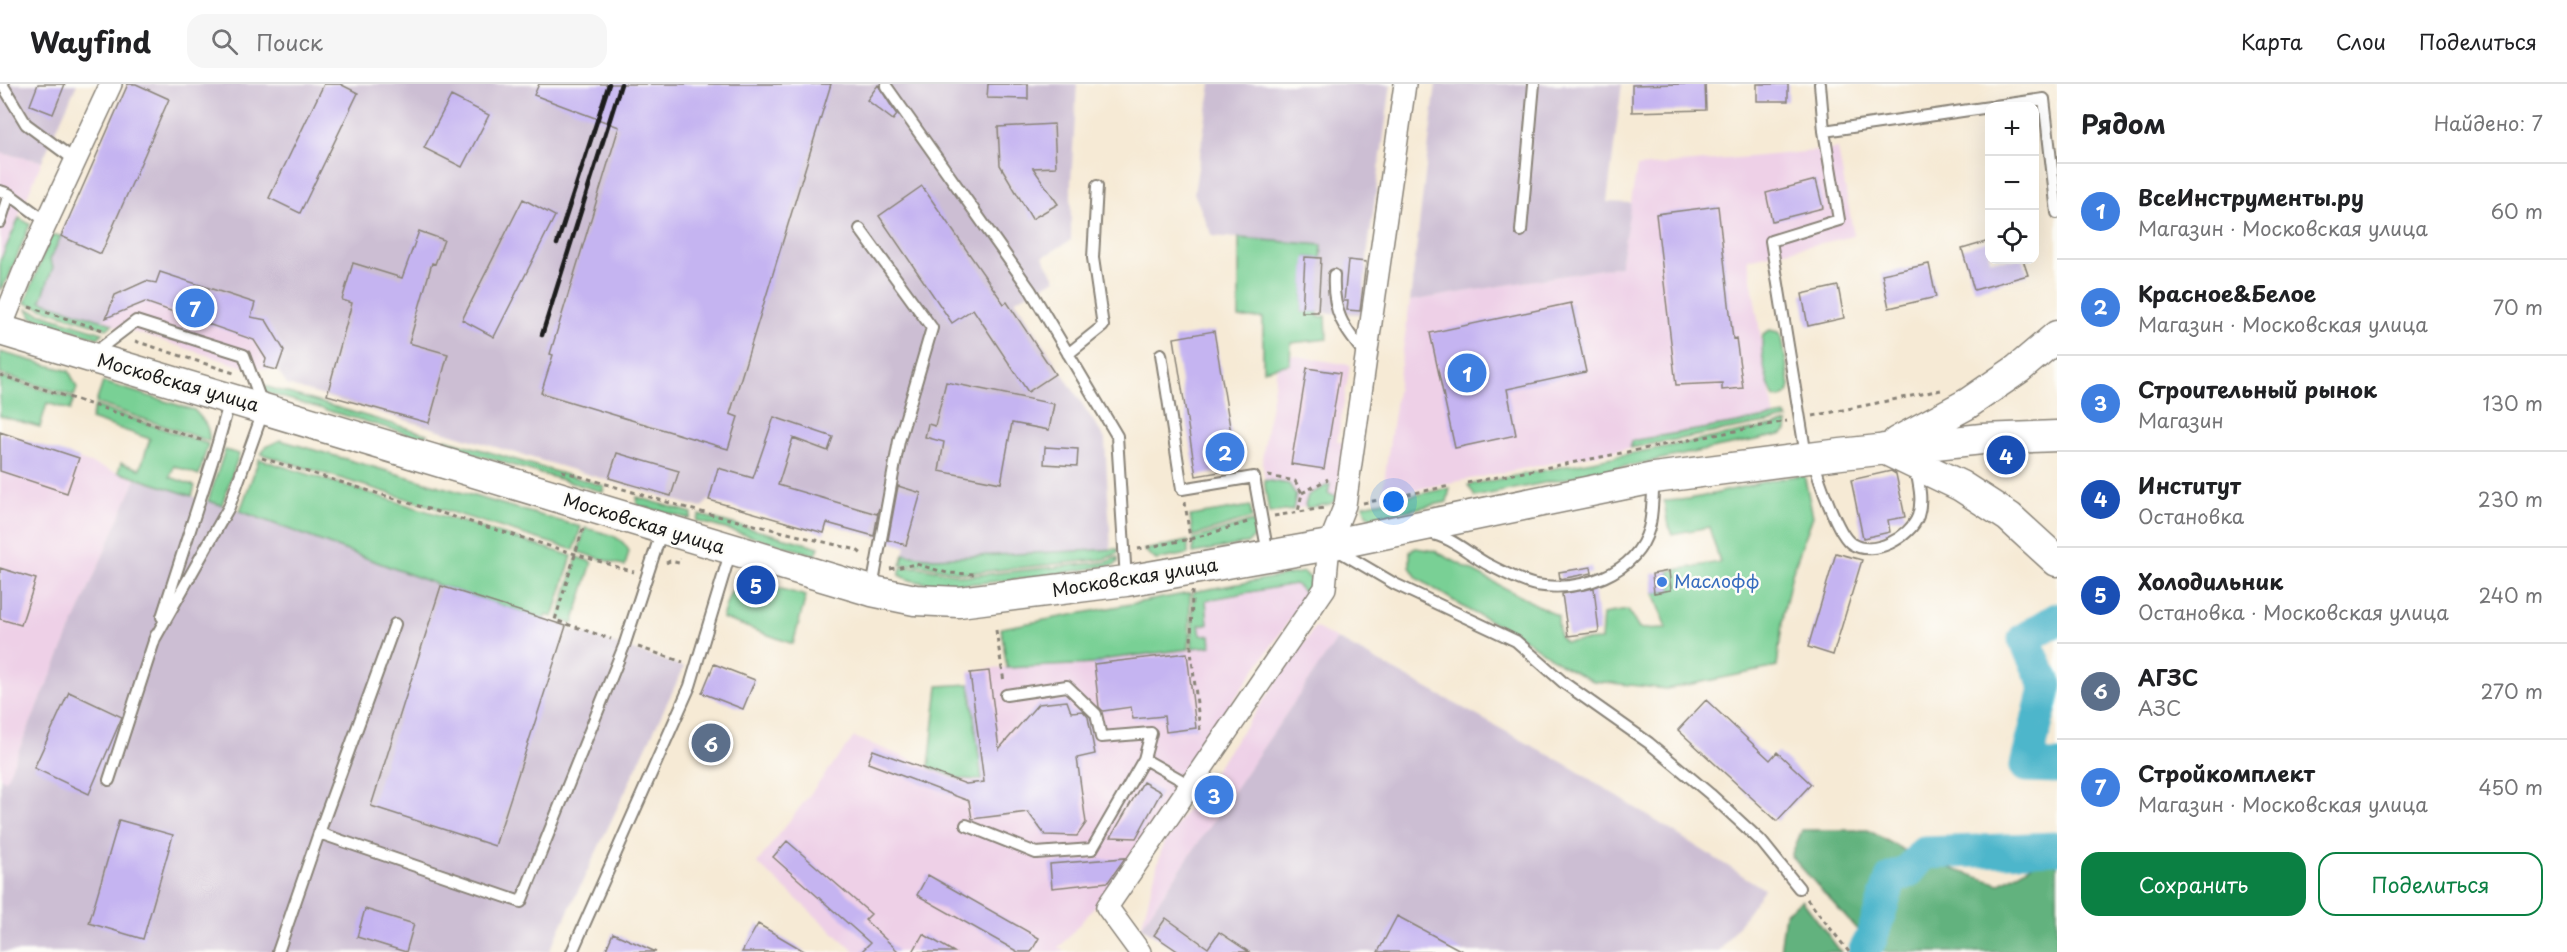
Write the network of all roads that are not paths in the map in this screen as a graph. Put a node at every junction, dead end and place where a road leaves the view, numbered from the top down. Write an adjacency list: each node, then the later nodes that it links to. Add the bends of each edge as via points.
1 (2, 84): 10 (lane, via 26,124)
2 (111, 84): 10 (street)
3 (1405, 84): 24 (street)
4 (1534, 84): 17 (lane)
5 (1820, 84): 9 (lane)
6 (886, 86): 21 (lane, via 1031,291)
7 (2023, 102): 13 (lane, via 2044,99)
8 (1985, 108): 9 (lane)
9 (1824, 131): 29 (lane, via 1839,220 1771,241)
10 (76, 161): 15 (street)
11 (1097, 186): 21 (lane, via 1093,258 1103,326)
12 (5, 192): 14 (lane); 15 (lane)
13 (2057, 213)
14 (0, 222)
15 (47, 222): 19 (street)
16 (860, 229): 39 (lane, via 932,328 899,441)
17 (1521, 231)
18 (1334, 275): 24 (lane, via 1336,310)
19 (0, 330): 23 (main road, Московская улица)
20 (2057, 336): 28 (main road, via 1967,404)
21 (1068, 354): 38 (lane, via 1117,436)
22 (1161, 354): 36 (lane, via 1182,489 1254,477)
23 (89, 357): 25 (main road, Московская улица); 26 (lane, via 136,321 244,355)
24 (1367, 357): 34 (street, via 1345,505)
25 (230, 398): 26 (main road, Московская улица); 41 (lane)
26 (264, 408): 32 (main road, Московская улица); 41 (lane, via 229,507)
27 (2057, 436): 28 (main road)
28 (1884, 449): 29 (main road); 30 (main road)
29 (1810, 458): 30 (lane, via 1830,508 1850,543 1861,548 1886,544 1909,528 1917,517 1921,496); 31 (main road, Московская улица)
30 (1915, 464): 37 (main road, via 1961,486 2008,517)
31 (1654, 478): 33 (main road, Московская улица); 33 (lane, via 1649,528 1638,552 1623,566 1593,582 1533,584 1487,564 1453,541 1432,533)
32 (662, 530): 35 (main road, Московская улица); 47 (lane, via 625,643 521,902)
33 (1401, 530): 34 (main road, Московская улица)
34 (1329, 545): 36 (main road, Московская улица); 45 (street, via 1325,588); 48 (lane, via 1395,584 1516,642 1710,794 1761,841)
35 (731, 550): 39 (main road, Московская улица); 50 (lane, via 690,686)
36 (1268, 556): 38 (main road, Московская улица)
37 (2057, 561)
38 (1125, 567): 39 (main road, Московская улица, via 959,602 915,600)
39 (874, 579)
40 (395, 624): 47 (lane)
41 (154, 640): 44 (lane)
42 (1006, 695): 43 (lane, via 1067,686 1096,714 1101,737 1151,733)
43 (1144, 759): 45 (lane); 46 (lane, via 1092,849 1036,853)
44 (109, 780)
45 (1190, 785): 51 (street, via 1107,907)
46 (966, 825)
47 (319, 833): 49 (lane)
48 (1799, 888)
49 (278, 952)
50 (572, 952)
51 (1140, 952)

